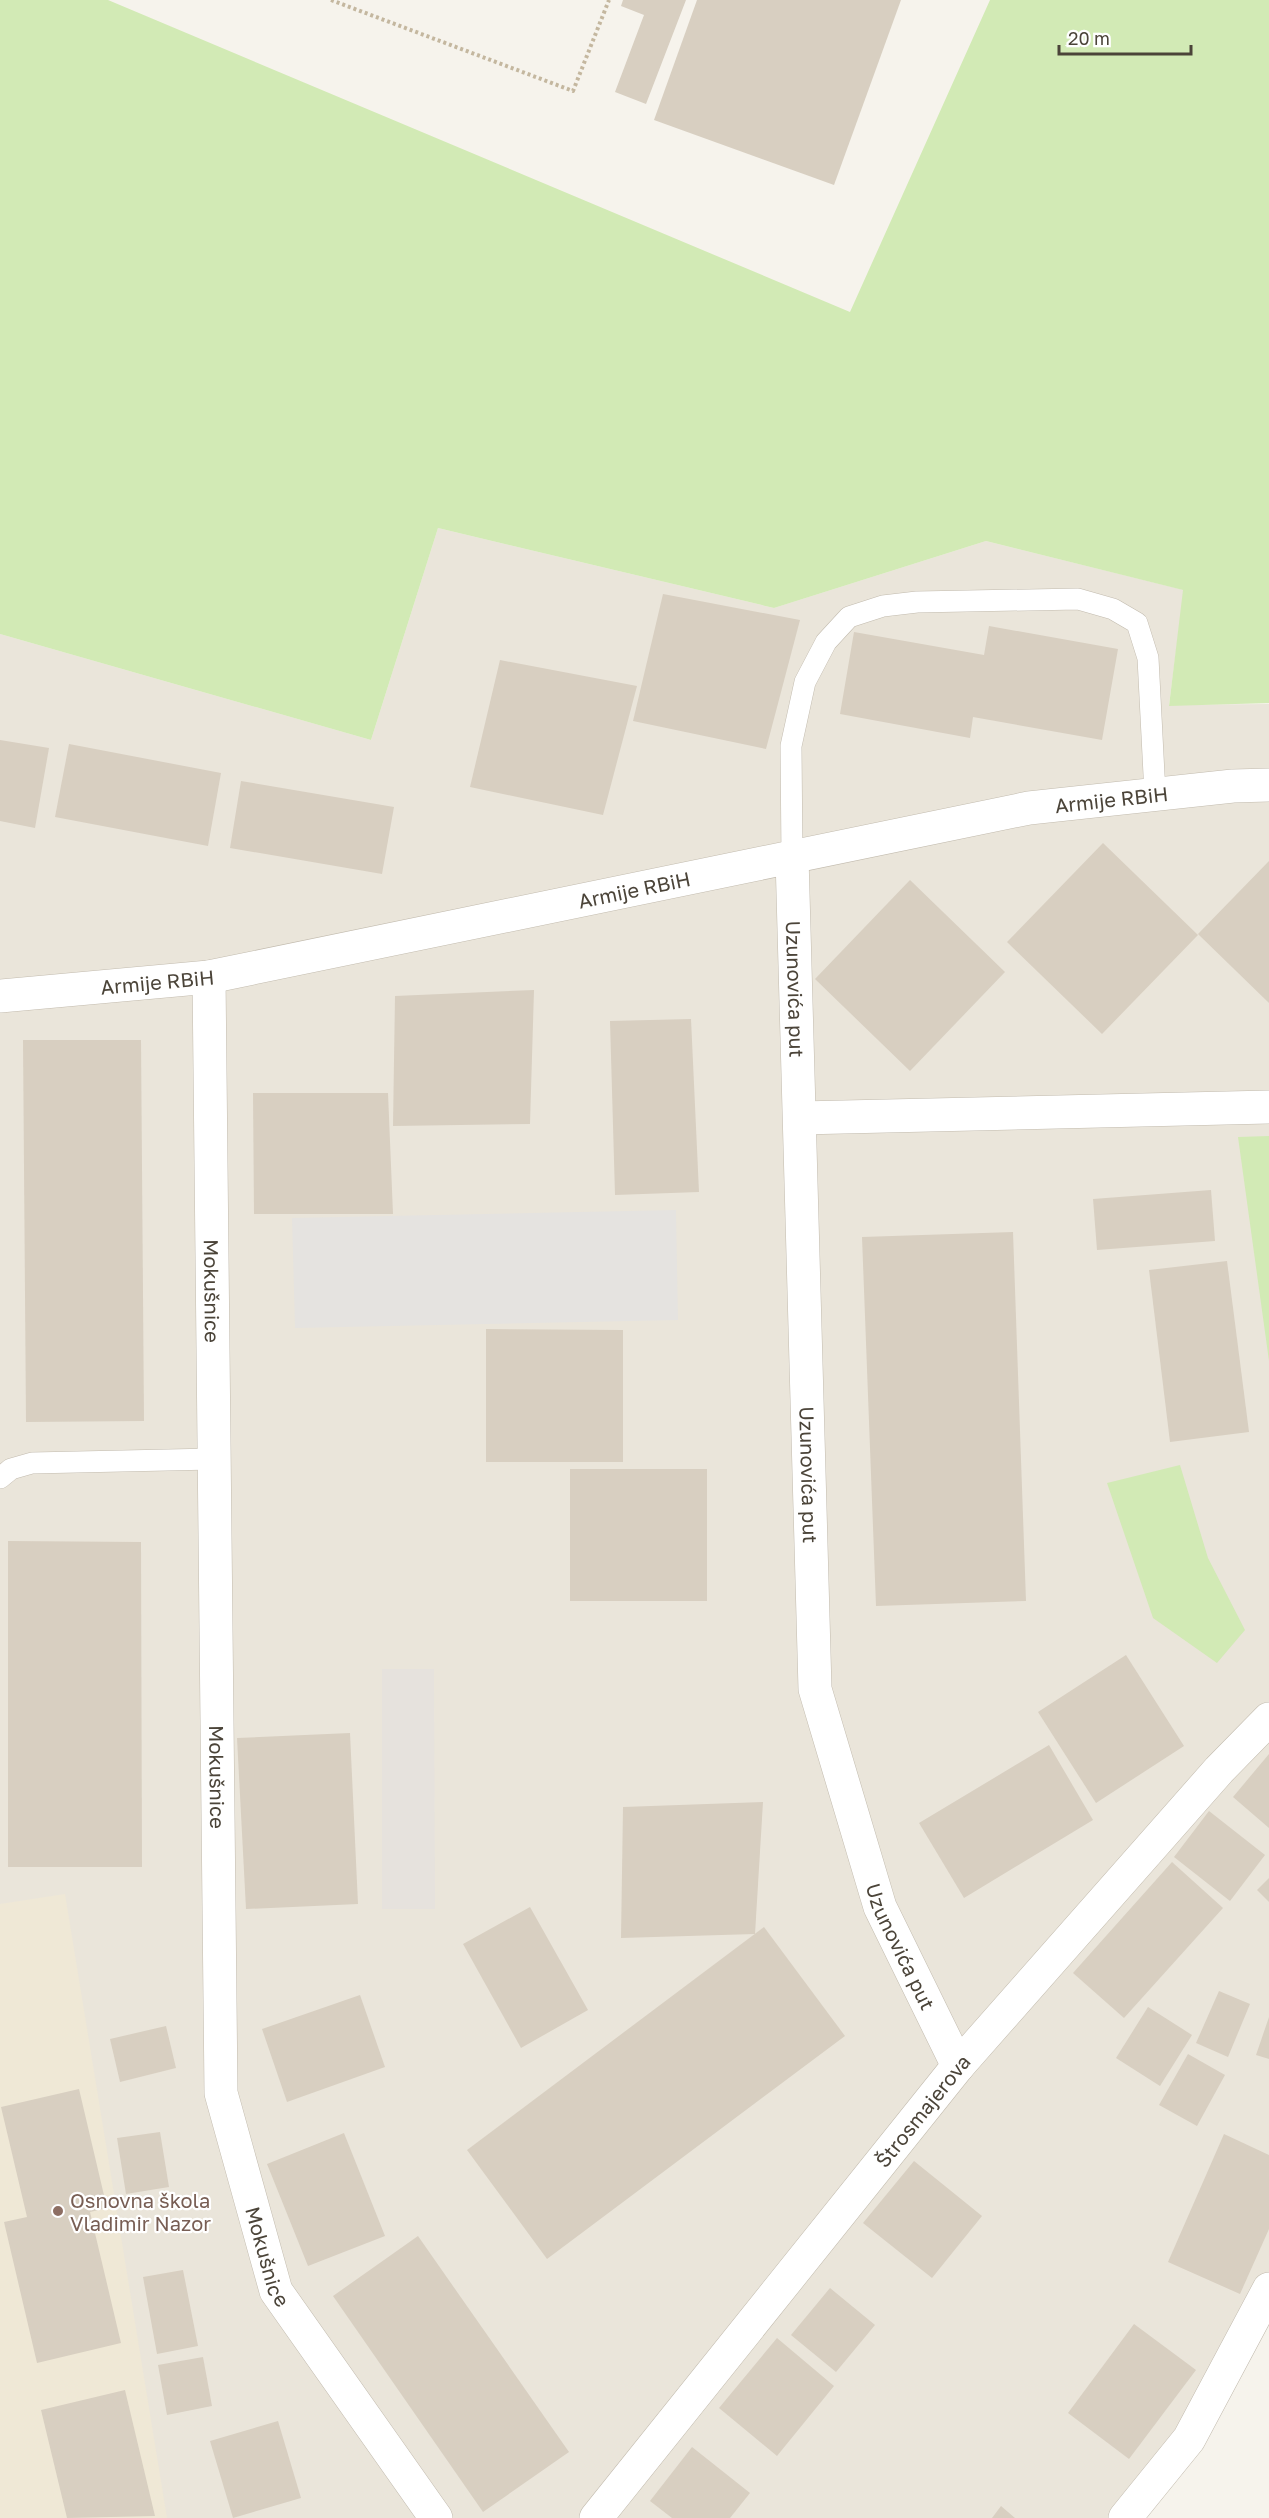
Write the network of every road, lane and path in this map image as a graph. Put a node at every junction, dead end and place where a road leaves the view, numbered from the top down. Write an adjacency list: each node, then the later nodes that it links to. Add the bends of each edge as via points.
1 (331, 0): 2 (path, via 573,91)
2 (609, 0)
3 (1269, 785): 4 (street, Armije RBiH)
4 (1155, 794): 5 (street, Armije RBiH, via 1029,808); 5 (lane, via 1149,658 1137,623 1113,609 1078,599 883,606 849,617 826,642 805,682 791,746)
5 (792, 857): 6 (street, Armije RBiH); 9 (street, Uzunovića put)
6 (209, 977): 7 (street, Armije RBiH); 10 (street, Mokušnice)
7 (0, 996)
8 (1269, 1107): 9 (street)
9 (800, 1118): 13 (street, Uzunovića put, via 815,1689 880,1907)
10 (213, 1459): 11 (lane, via 32,1463 11,1469); 15 (street, Mokušnice, via 221,2093 276,2291)
11 (0, 1478)
12 (1269, 1719): 13 (street, Štrosmajerova, via 1219,1770)
13 (958, 2066): 16 (street, Štrosmajerova)
14 (1269, 2289): 17 (street, via 1189,2439)
15 (436, 2518)
16 (596, 2518)
17 (1125, 2518)

